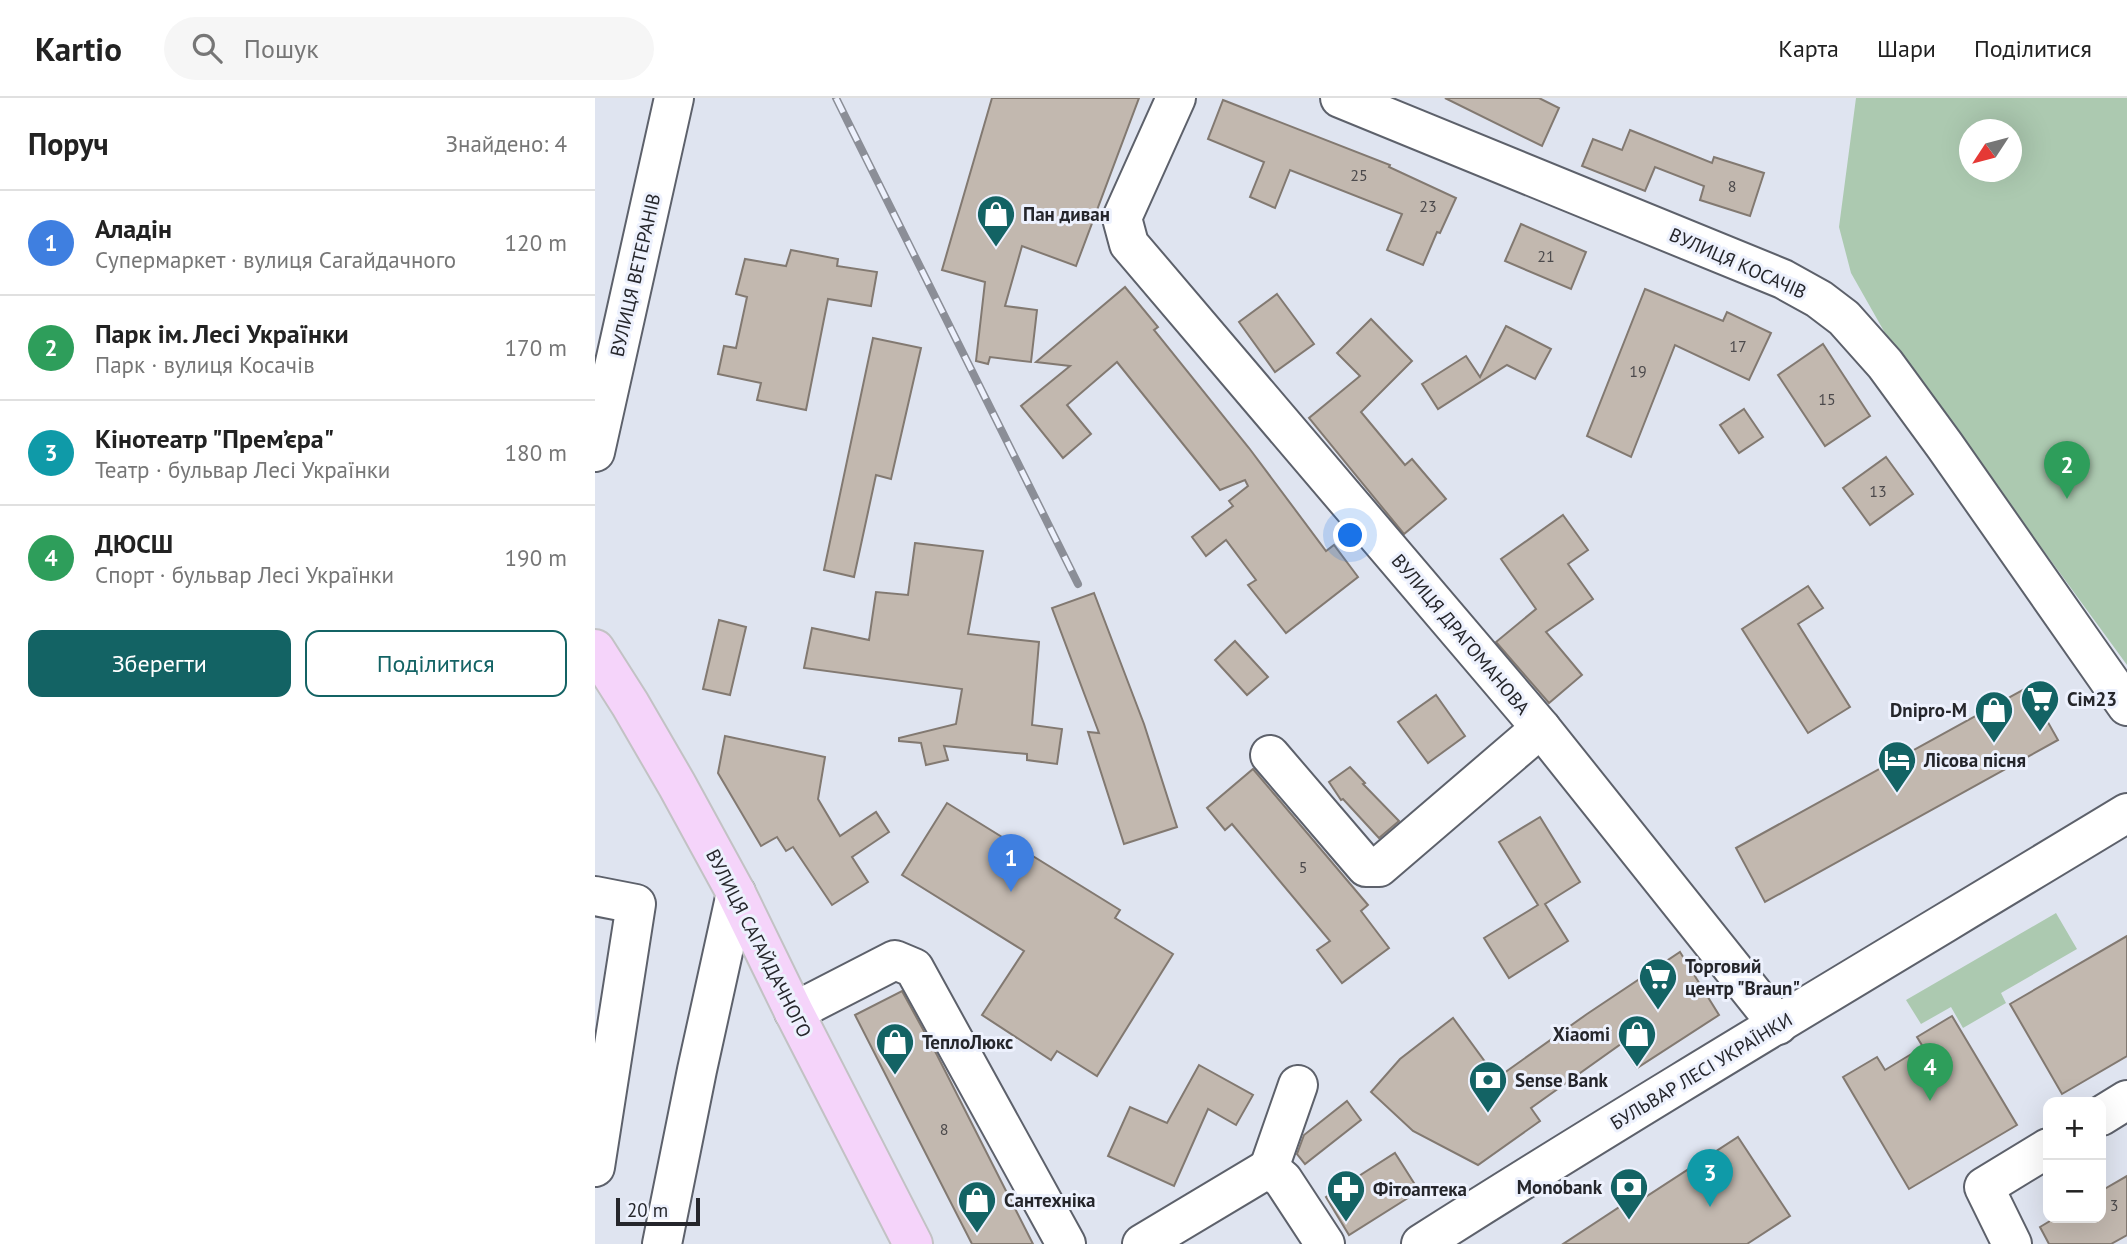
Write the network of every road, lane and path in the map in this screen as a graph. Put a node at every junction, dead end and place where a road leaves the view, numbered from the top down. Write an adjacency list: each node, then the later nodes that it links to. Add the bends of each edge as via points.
1 (674, 98): 5 (street, ВУЛИЦЯ ВЕТЕРАНІВ)
2 (1176, 98): 8 (street, ВУЛИЦЯ ДРАГОМАНОВА, via 1122,218 1129,244)
3 (1340, 98): 4 (street, ВУЛИЦЯ КОСАЧІВ)
4 (1403, 110): 7 (street, ВУЛИЦЯ КОСАЧІВ, via 1783,279 1844,318 1885,364)
5 (595, 452)
6 (595, 649): 11 (main road, ВУЛИЦЯ САГАЙДАЧНОГО)
7 (2127, 706)
8 (1541, 728): 9 (street, via 1379,867 1366,867); 14 (street, ВУЛИЦЯ ДРАГОМАНОВА, via 1643,834)
9 (1271, 755)
10 (2127, 813): 14 (street, БУЛЬВАР ЛЕСІ УКРАЇНКИ)
11 (736, 893): 13 (main road, ВУЛИЦЯ САГАЙДАЧНОГО); 22 (street)
12 (595, 896): 19 (street, via 636,904)
13 (794, 1012): 21 (main road, ВУЛИЦЯ САГАЙДАЧНОГО); 23 (street, via 895,960 914,968)
14 (1778, 1025): 26 (street, БУЛЬВАР ЛЕСІ УКРАЇНКИ)
15 (1298, 1085): 20 (street)
16 (2127, 1100): 17 (street)
17 (2106, 1113)
18 (2043, 1151): 27 (street, via 1984,1187)
19 (595, 1167)
20 (1269, 1168): 24 (street); 25 (street, via 1283,1180)
21 (909, 1243)
22 (662, 1244)
23 (1066, 1244)
24 (1142, 1244)
25 (1325, 1244)
26 (1421, 1244)
27 (2012, 1244)

